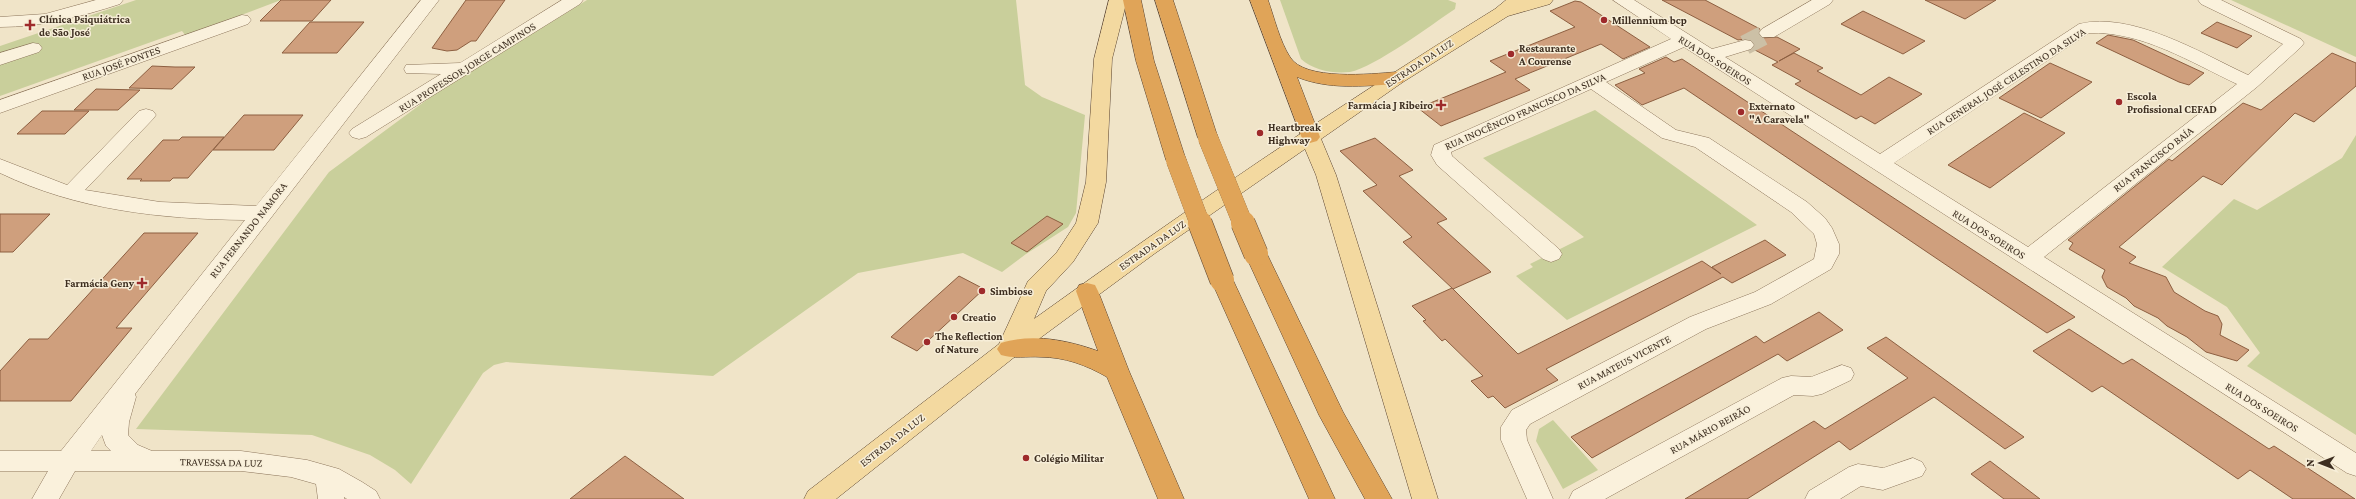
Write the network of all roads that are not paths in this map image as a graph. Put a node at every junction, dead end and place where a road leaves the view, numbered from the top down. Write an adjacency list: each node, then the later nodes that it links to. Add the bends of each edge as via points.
1 (114, 0): 17 (street, via 53,19)
2 (430, 0): 37 (street, RUA FERNANDO NAMORA)
3 (560, 0): 15 (street)
4 (574, 0): 15 (street, RUA PROFESSOR JORGE CAMPINOS)
5 (1118, 0): 41 (main road, via 1103,60 1096,182 1087,223 1065,258 1036,286)
6 (1132, 0): 55 (highway, bridge, via 1153,91 1176,160 1222,280)
7 (1164, 0): 56 (highway, bridge, via 1208,138 1256,254 1332,416)
8 (1259, 0): 24 (highway)
9 (1517, 0): 14 (main road, ESTRADA DA LUZ)
10 (1544, 0): 14 (main road, ESTRADA DA LUZ)
11 (1622, 0): 19 (street, RUA DOS SOEIROS)
12 (1824, 0): 18 (street)
13 (2207, 0): 29 (street, RUA FRANCISCO BAÍA, via 2295,43)
14 (1504, 7): 27 (main road, ESTRADA DA LUZ)
15 (550, 16): 25 (street, RUA PROFESSOR JORGE CAMPINOS)
16 (242, 20): 30 (street, RUA JOSÉ PONTES)
17 (0, 22)
18 (1768, 33)
19 (1685, 40): 22 (street, RUA DOS SOEIROS); 28 (street, RUA INOCÊNCIO FRANCISCO DA SILVA)
20 (1745, 44): 22 (street)
21 (33, 48): 23 (street)
22 (1709, 56): 34 (street, RUA DOS SOEIROS)
23 (0, 59)
24 (1281, 61): 27 (highway, via 1303,74 1321,80); 33 (highway)
25 (467, 68): 26 (street); 32 (street, RUA PROFESSOR JORGE CAMPINOS)
26 (413, 69)
27 (1396, 78): 33 (main road, ESTRADA DA LUZ)
28 (1592, 81): 38 (street, RUA INOCÊNCIO FRANCISCO DA SILVA, via 1444,146 1441,150 1444,160); 58 (street, RUA MATEUS VICENTE, via 1669,134 1702,142 1809,215 1824,233 1828,254 1822,264 1763,298 1698,323 1521,417 1513,430 1514,440)
29 (2250, 83): 34 (street, RUA GENERAL JOSÉ CELESTINO DA SILVA, via 2141,34 2109,27 2085,28); 39 (street, RUA FRANCISCO BAÍA)
30 (0, 107)
31 (146, 115): 36 (street)
32 (359, 133)
33 (1310, 137): 40 (main road, ESTRADA DA LUZ); 57 (main road, via 1326,175)
34 (1880, 164): 39 (street, RUA DOS SOEIROS)
35 (0, 165): 36 (street, via 22,177)
36 (70, 194): 37 (street, via 152,210)
37 (261, 213): 44 (street, RUA FERNANDO NAMORA)
38 (1551, 254)
39 (2028, 259): 48 (street, RUA DOS SOEIROS)
40 (1086, 291): 41 (main road, ESTRADA DA LUZ); 42 (highway)
41 (1009, 349): 42 (highway, via 1039,346 1068,349 1094,358); 53 (main road, ESTRADA DA LUZ)
42 (1117, 371): 54 (highway)
43 (1842, 374): 59 (street, RUA MÁRIO BEIRÃO, via 1813,387 1791,385)
44 (129, 383): 46 (street, RUA FERNANDO NAMORA); 47 (street, via 116,422 115,439 128,452)
45 (0, 461): 46 (street, TRAVESSA DA LUZ)
46 (67, 462): 47 (street, TRAVESSA DA LUZ); 51 (street, RUA FERNANDO NAMORA)
47 (153, 462): 50 (street, TRAVESSA DA LUZ, via 277,463)
48 (2356, 466)
49 (1913, 469): 60 (street, via 1883,479 1858,475)
50 (331, 488): 52 (street, TRAVESSA DA LUZ, via 354,488)
51 (45, 499)
52 (367, 499)
53 (817, 499)
54 (1171, 499)
55 (1322, 499)
56 (1378, 499)
57 (1425, 499)
58 (1540, 499)
59 (1582, 499)
60 (1818, 499)

